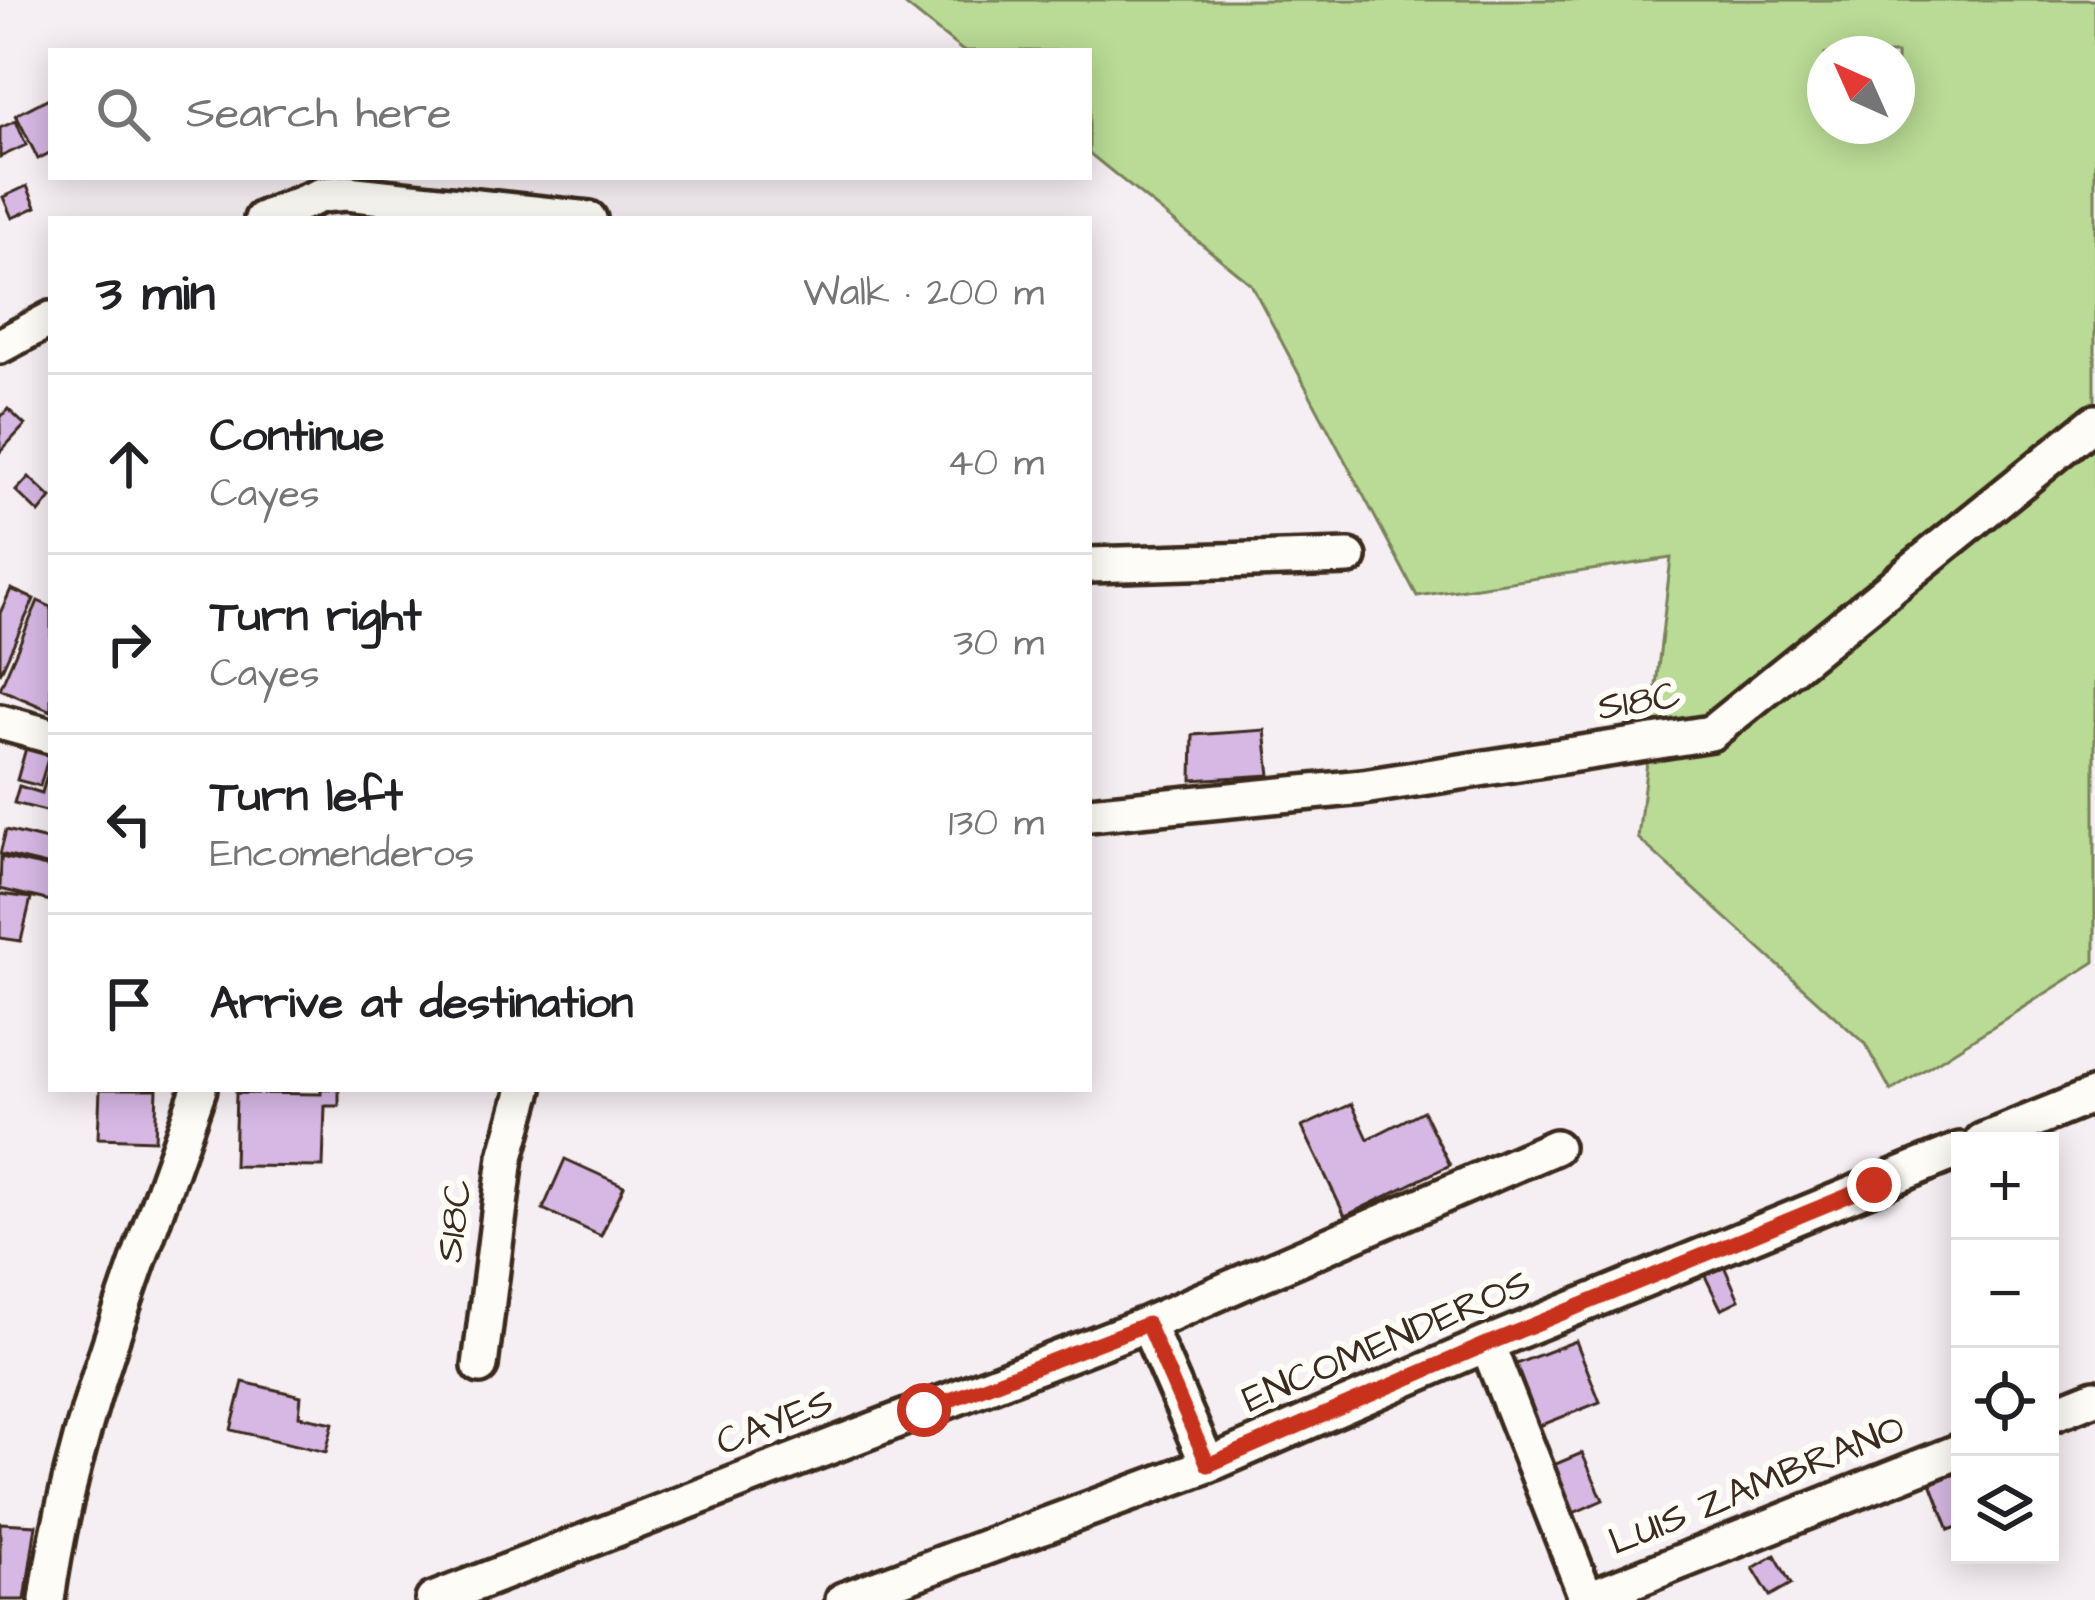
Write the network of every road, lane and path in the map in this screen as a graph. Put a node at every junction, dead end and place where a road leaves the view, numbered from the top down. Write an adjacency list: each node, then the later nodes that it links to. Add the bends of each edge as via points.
1 (270, 216): 2 (street, via 346,193)
2 (561, 216)
3 (48, 321): 4 (street)
4 (0, 346)
5 (2095, 422): 10 (street, S18C, via 1712,733 1363,787)
6 (1349, 557): 7 (street)
7 (1092, 565)
8 (0, 722): 9 (street)
9 (48, 735)
10 (1092, 814)
11 (199, 1092): 25 (street, via 86,1420)
12 (524, 1092): 19 (street, S18C, via 506,1157)
13 (2095, 1095): 14 (street)
14 (2004, 1132)
15 (1555, 1147): 17 (street, CAYES)
16 (1951, 1154): 18 (street, ENCOMENDEROS)
17 (1147, 1324): 23 (street); 26 (street, CAYES)
18 (1487, 1344): 23 (street, ENCOMENDEROS); 24 (street)
19 (480, 1366)
20 (2095, 1397): 21 (street)
21 (2059, 1411)
22 (1951, 1455): 24 (street, LUIS ZAMBRANO)
23 (1208, 1465): 27 (street, ENCOMENDEROS)
24 (1586, 1599)
25 (47, 1600)
26 (433, 1600)
27 (843, 1600)

